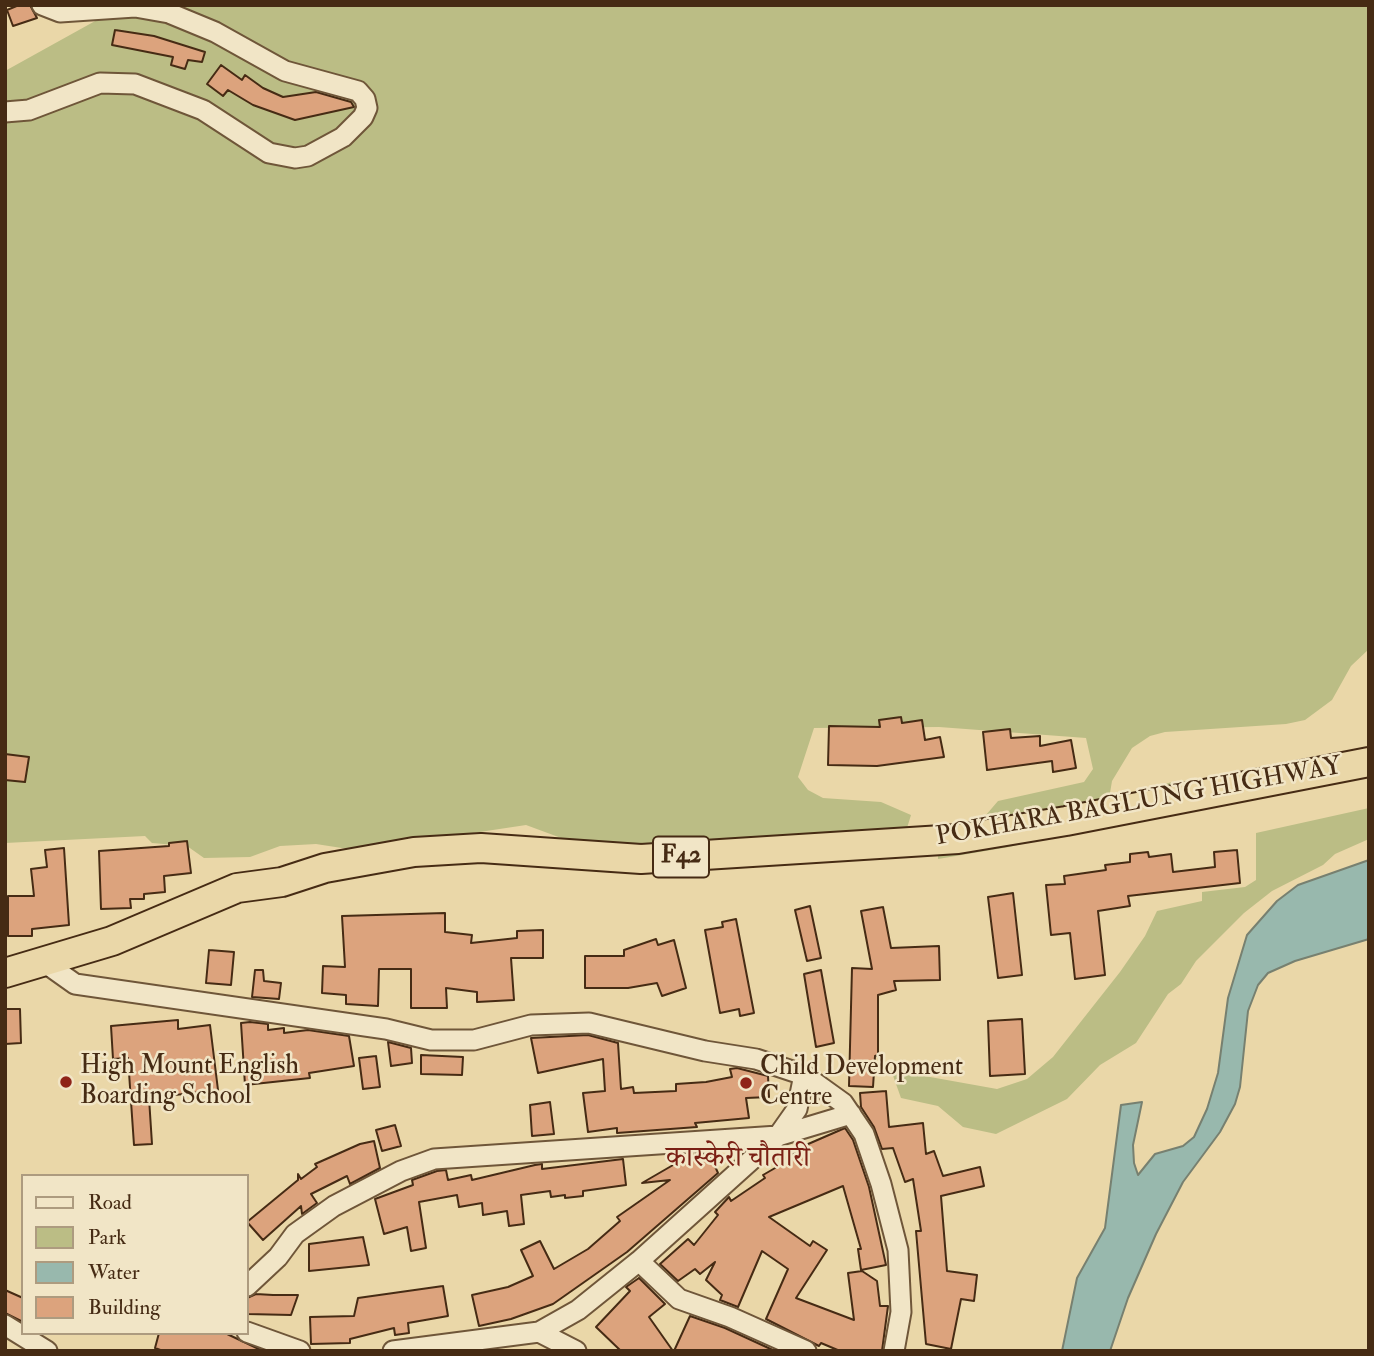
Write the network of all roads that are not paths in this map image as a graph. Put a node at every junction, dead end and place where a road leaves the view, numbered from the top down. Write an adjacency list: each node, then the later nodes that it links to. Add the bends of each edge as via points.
1 (42, 5): 2 (street, via 60,12 135,7 169,13 215,32 285,71 358,91 367,108 343,137 295,159 269,153 222,120 179,99 118,81 81,89 29,110)
2 (5, 112)
3 (1369, 762): 4 (highway, POKHARA BAGLUNG HIGHWAY / F42, via 958,838 641,859 481,848 401,854 237,888 112,941)
4 (44, 962): 5 (highway, POKHARA BAGLUNG HIGHWAY / F42); 6 (street, via 75,984 386,1029 431,1040 474,1040 531,1026 589,1023 756,1059)
5 (5, 973)
6 (804, 1075): 7 (street); 8 (street, via 797,1109)
7 (851, 1114): 8 (street); 22 (street, via 864,1134 877,1171 898,1250 901,1312)
8 (778, 1136): 9 (street); 10 (street, via 433,1159 334,1206 295,1234)
9 (639, 1261): 13 (street, via 578,1310); 21 (street, via 679,1299)
10 (248, 1285)
11 (5, 1325): 14 (street)
12 (248, 1332): 18 (street)
13 (539, 1332): 16 (street); 20 (street)
14 (21, 1335)
15 (21, 1335): 17 (street)
16 (443, 1347): 19 (street)
17 (47, 1351)
18 (300, 1351)
19 (393, 1351)
20 (576, 1351)
21 (806, 1351)
22 (894, 1351)

